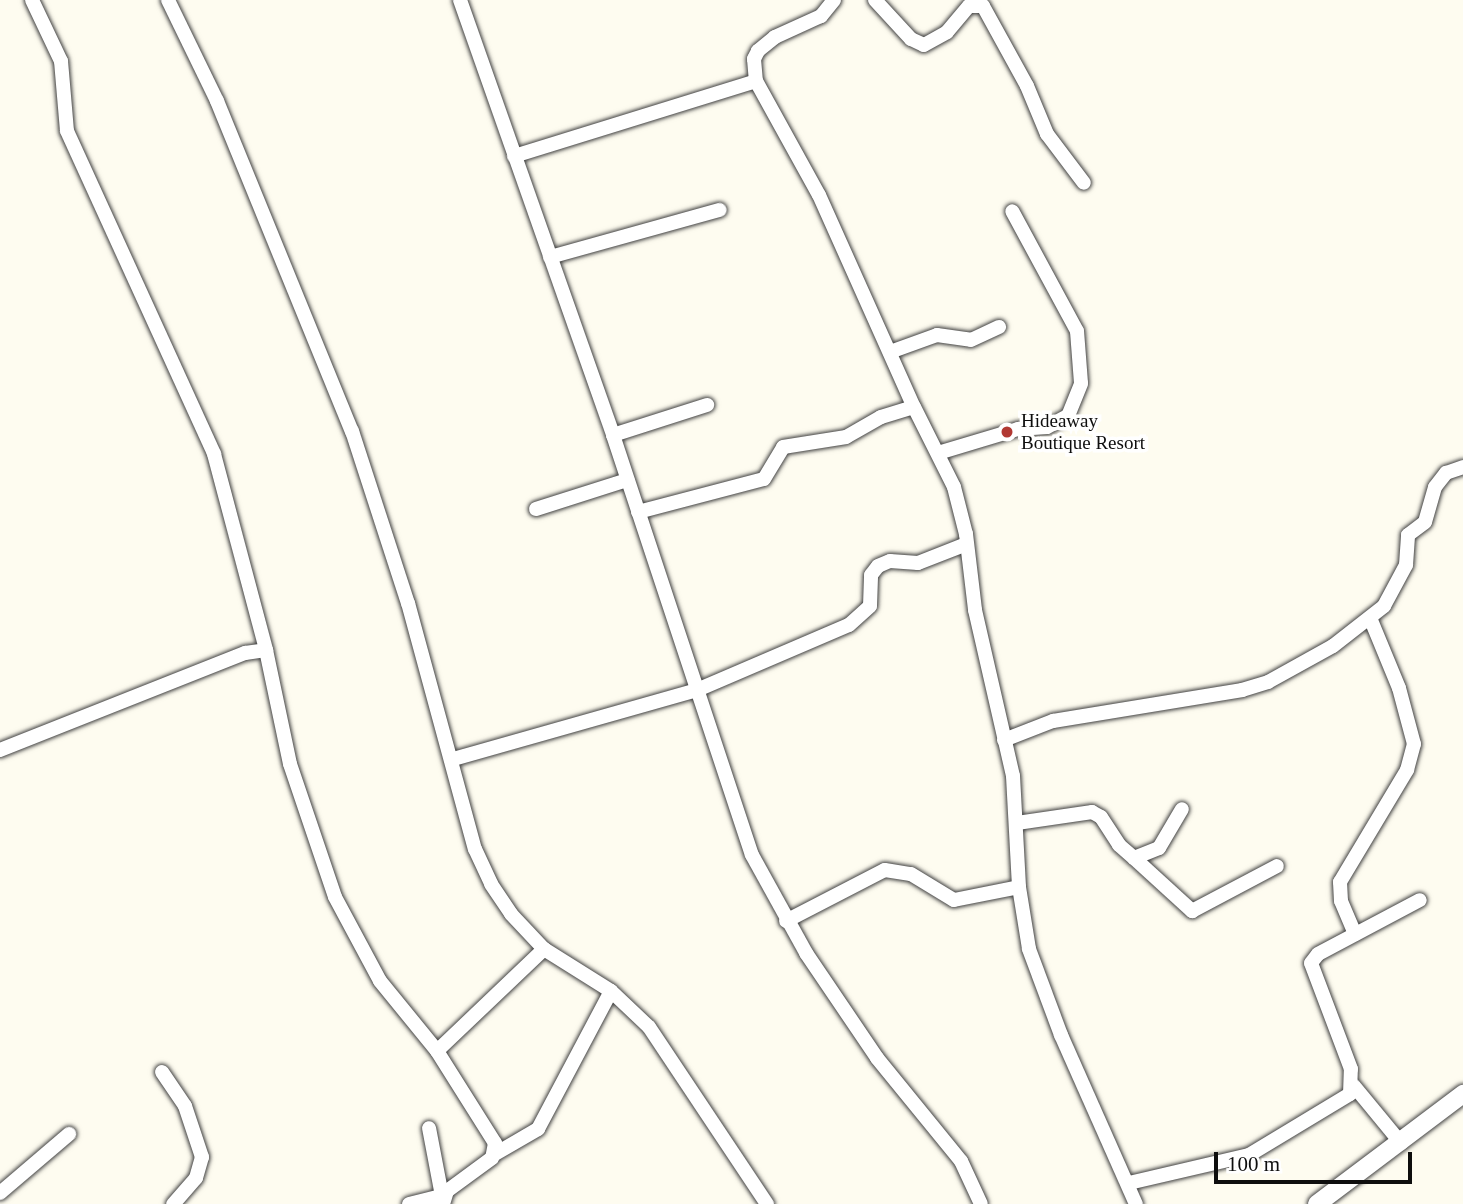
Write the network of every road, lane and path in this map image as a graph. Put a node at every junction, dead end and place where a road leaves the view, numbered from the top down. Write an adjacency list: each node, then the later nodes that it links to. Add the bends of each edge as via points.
1 (32, 0): 25 (street, via 61,61 68,93 67,131 214,454)
2 (168, 0): 29 (street, via 217,101 352,431)
3 (460, 0): 8 (street)
4 (834, 0): 7 (street, via 821,16 775,37 758,51)
5 (876, 0): 6 (street, via 911,39 924,46 947,32)
6 (975, 1): 9 (street, via 983,6 1052,145)
7 (756, 81): 8 (street); 14 (street, via 819,195)
8 (514, 156): 12 (street)
9 (1084, 183)
10 (720, 211): 12 (street)
11 (1012, 211): 18 (street, via 1077,331 1081,383 1068,416 1047,427 1017,429)
12 (550, 257): 17 (street)
13 (999, 327): 14 (street, via 971,340 937,335)
14 (890, 352): 16 (street)
15 (707, 405): 17 (street)
16 (914, 407): 18 (street); 22 (street, via 881,417 846,437 783,447 764,479)
17 (613, 435): 20 (street)
18 (938, 453): 23 (street, via 960,505)
19 (1463, 467): 24 (street, via 1446,473 1435,487 1425,522 1408,534 1406,565)
20 (627, 480): 21 (street); 22 (street)
21 (536, 509)
22 (638, 512): 26 (street)
23 (964, 545): 26 (street, via 918,564 890,561 878,566 871,575 870,607 849,625); 27 (street)
24 (1371, 620): 27 (street, via 1333,646 1256,686 1053,721); 37 (street, via 1399,688 1414,744 1407,770 1340,882 1341,901)
25 (266, 650): 28 (street, via 245,653); 40 (street, via 290,764 335,897 380,981)
26 (697, 690): 29 (street); 36 (street, via 752,855)
27 (1004, 740): 31 (street)
28 (0, 750)
29 (453, 759): 38 (street, via 463,811 491,884)
30 (1182, 809): 32 (street, via 1159,848)
31 (1017, 823): 32 (street, via 1092,812); 34 (street)
32 (1134, 858): 33 (street, via 1192,911)
33 (1277, 866)
34 (1019, 887): 36 (street, via 954,900 911,874 885,870); 48 (street, via 1034,961 1061,1035)
35 (1420, 900): 37 (street)
36 (786, 921): 56 (street, via 877,1058 961,1161)
37 (1355, 934): 42 (street, via 1313,958 1310,972 1333,1018)
38 (544, 949): 39 (street); 40 (street)
39 (611, 991): 47 (street, via 538,1129); 55 (street, via 649,1027)
40 (437, 1051): 47 (street, via 494,1139)
41 (162, 1072): 53 (street, via 185,1107 202,1157 196,1178)
42 (1354, 1087): 46 (street); 48 (street, via 1343,1100 1249,1155)
43 (1463, 1094): 46 (street)
44 (429, 1128): 50 (street)
45 (69, 1134): 49 (street)
46 (1401, 1143): 58 (street)
47 (495, 1154): 50 (street)
48 (1129, 1183): 57 (street)
49 (0, 1193)
50 (443, 1200): 54 (street)
51 (0, 1201): 52 (street)
52 (9, 1204)
53 (173, 1204)
54 (409, 1204)
55 (767, 1204)
56 (981, 1204)
57 (1136, 1204)
58 (1317, 1204)

